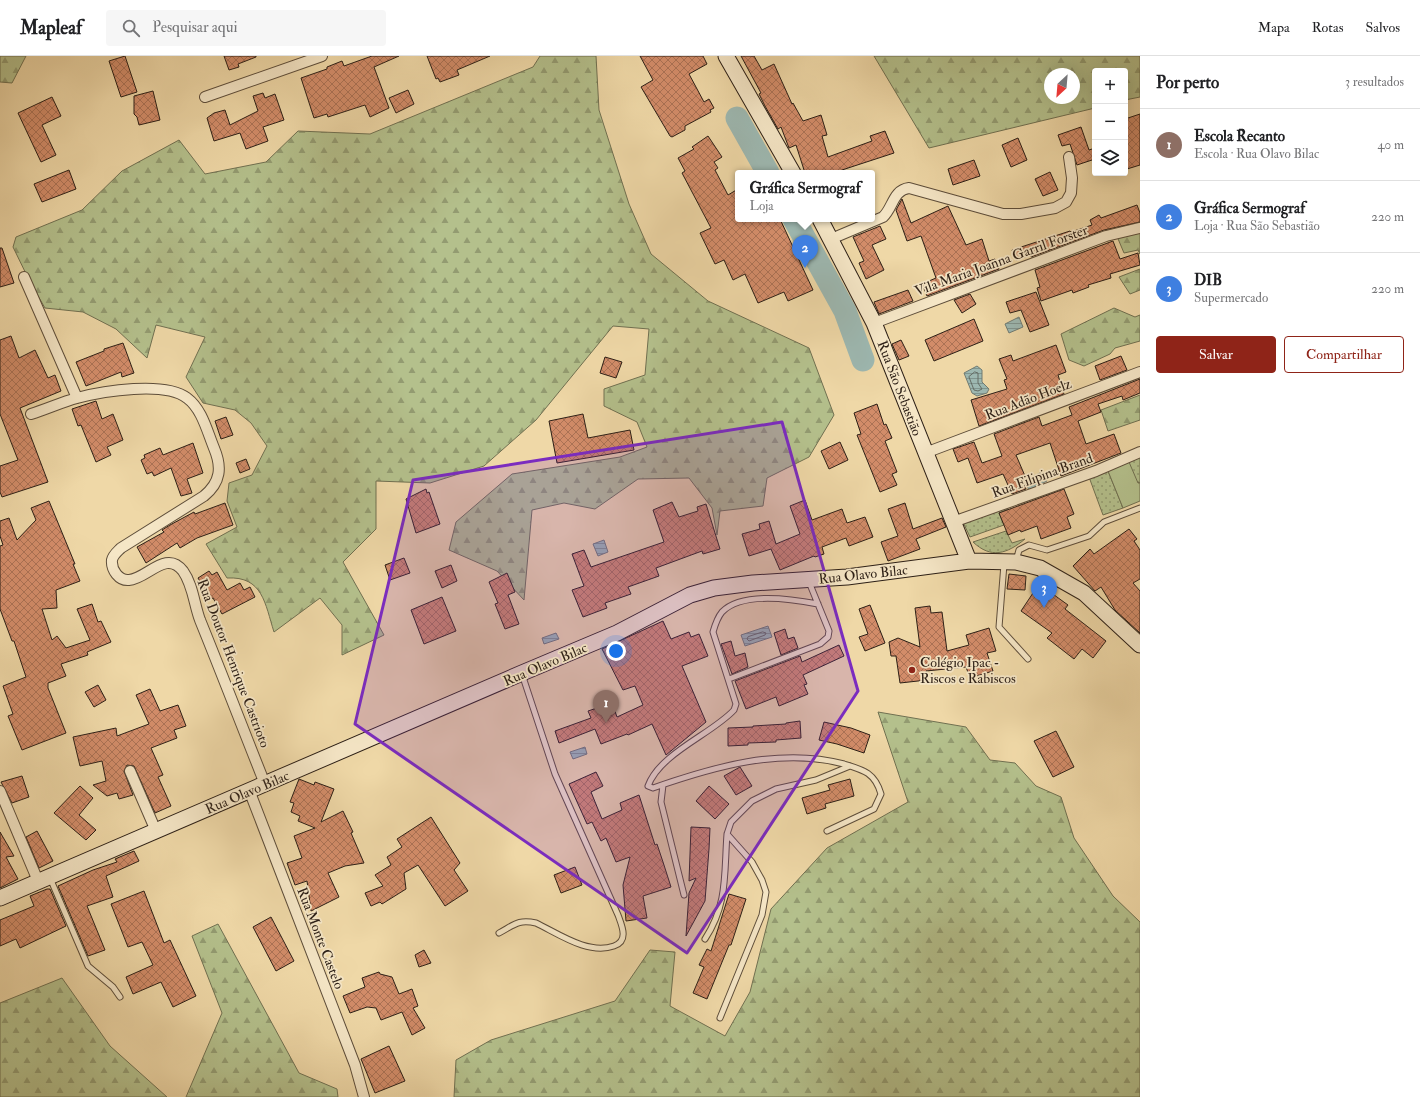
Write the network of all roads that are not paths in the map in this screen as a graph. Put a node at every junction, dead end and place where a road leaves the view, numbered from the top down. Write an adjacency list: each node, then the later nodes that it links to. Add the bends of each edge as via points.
1 (322, 56): 3 (street)
2 (726, 56): 5 (main road)
3 (205, 97)
4 (1069, 158): 6 (street, via 1071,193 1066,202 1055,208 1022,214 1003,214 909,188 898,193 887,214)
5 (791, 170)
6 (875, 221)
7 (822, 222): 10 (main road, Rua São Sebastião)
8 (873, 222): 10 (street)
9 (1139, 228): 12 (street, Vila Maria Joanna Garril Forster, via 1099,239)
10 (831, 239): 12 (main road, Rua São Sebastião)
11 (24, 278): 14 (street)
12 (874, 323): 17 (main road, Rua São Sebastião)
13 (1140, 372): 17 (street, Rua Adão Hoelz)
14 (77, 398): 15 (street, Rua Doutor Henrique Castrioto); 30 (street, Rua Doutor Henrique Castrioto, via 122,390 178,392 188,398 200,415 220,461 216,483 204,496 121,548 114,554 113,569 119,578 128,581 140,577 162,563 171,563 185,574 198,614)
15 (32, 414)
16 (1140, 452): 19 (street, Rua Filipina Brand)
17 (925, 453): 19 (main road, Rua São Sebastião)
18 (1140, 508): 21 (lane, via 1104,522 1089,536 1068,544 1047,550 1029,545 1019,550)
19 (952, 522): 20 (main road, Rua São Sebastião)
20 (969, 561): 21 (main road, Rua Olavo Bilac); 22 (main road, Rua Olavo Bilac, via 847,577)
21 (1010, 562): 24 (main road, Rua Olavo Bilac, via 1040,568 1084,593); 25 (lane, via 999,627)
22 (808, 579): 23 (lane); 26 (main road, Rua Olavo Bilac, via 722,587 690,595 617,633)
23 (818, 604): 27 (lane, via 830,631 824,641); 27 (lane, via 775,599 746,600 732,605 721,613 713,632)
24 (1140, 645)
25 (1028, 659)
26 (522, 673): 30 (main road, Rua Olavo Bilac); 40 (lane, via 555,774 624,931 618,945 600,950 586,947 527,921 518,922)
27 (729, 679): 31 (lane, via 736,704 734,710 666,762 648,786 653,788)
28 (850, 766): 31 (lane, via 810,759 751,761); 34 (lane, via 870,774 876,780 881,794 879,802 874,809); 36 (lane, via 816,780 776,789 752,801 731,822)
29 (130, 771): 35 (street)
30 (265, 784): 32 (main road, Rua Olavo Bilac)
31 (663, 785): 38 (lane, via 661,802)
32 (249, 790): 35 (main road, Rua Olavo Bilac); 44 (street, Rua Monte Castelo, via 355,1064)
33 (0, 791): 37 (street)
34 (827, 831)
35 (156, 832): 37 (main road, Rua Olavo Bilac)
36 (727, 834): 41 (lane, via 725,882 720,910); 43 (lane, via 752,862 766,892 762,916)
37 (44, 879): 39 (main road, Rua Olavo Bilac); 42 (lane, via 88,966 113,987)
38 (684, 895)
39 (0, 898)
40 (499, 933)
41 (705, 939)
42 (120, 997)
43 (720, 1018)
44 (364, 1097)

